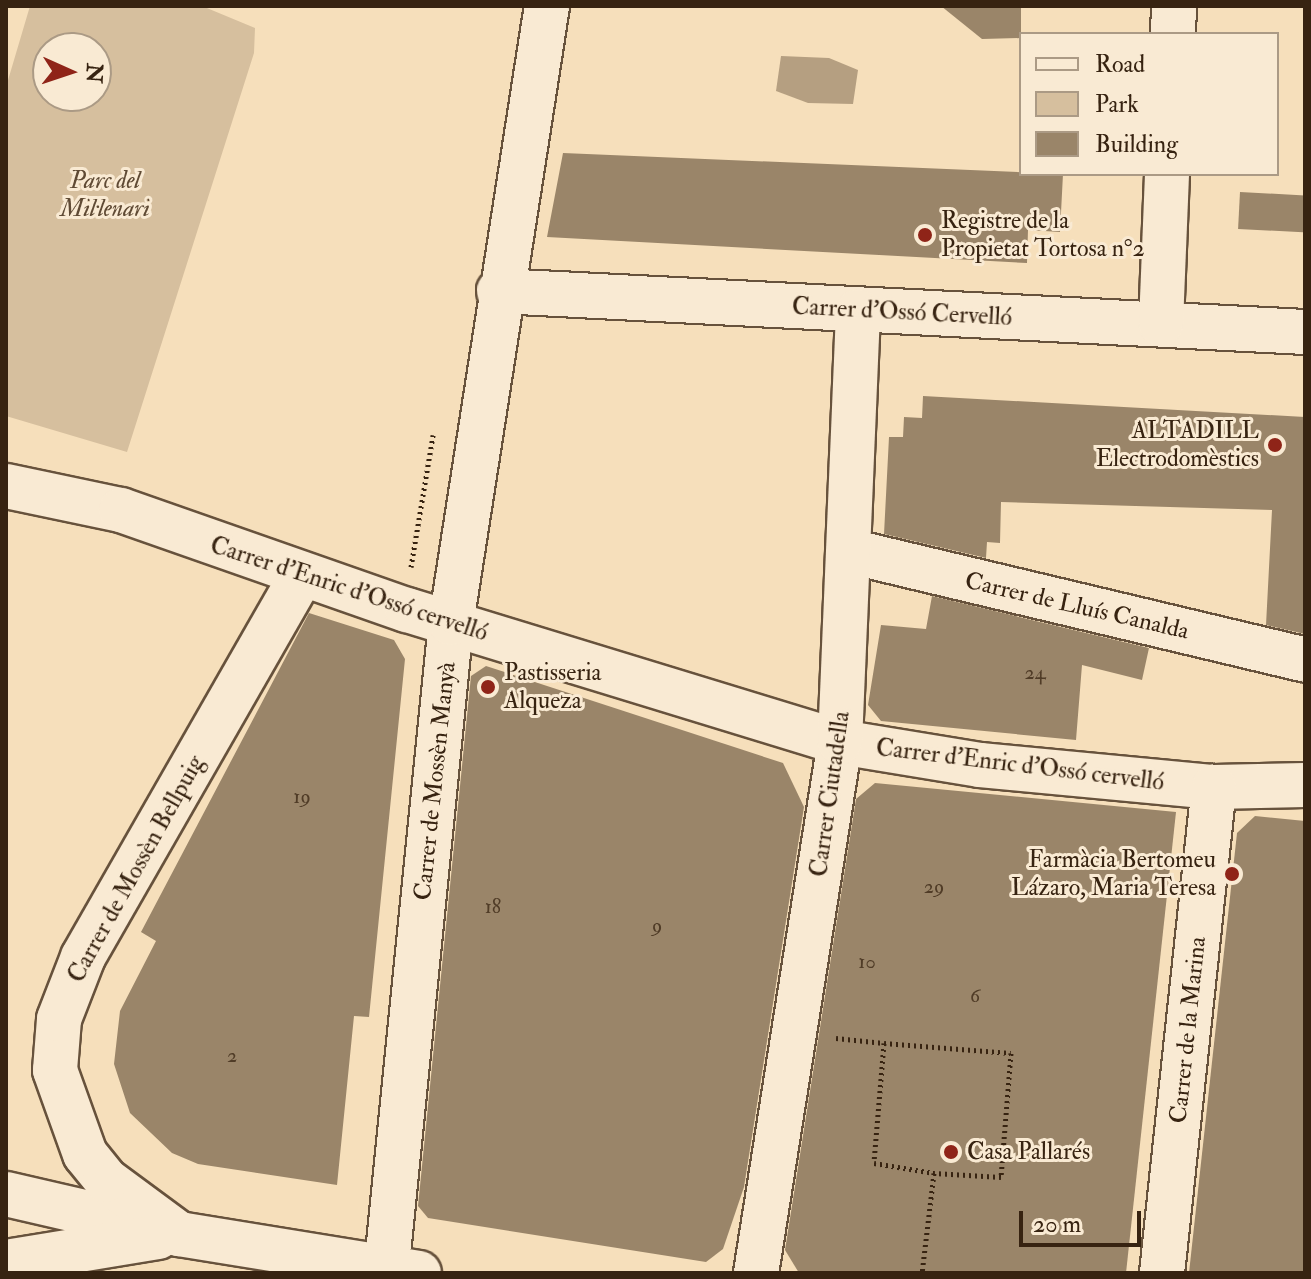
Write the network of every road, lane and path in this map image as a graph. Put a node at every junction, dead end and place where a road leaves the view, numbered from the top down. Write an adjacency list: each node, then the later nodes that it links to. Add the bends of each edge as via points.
1 (547, 6): 5 (street, Carrer de Mossèn Manyà)
2 (1174, 6): 3 (street)
3 (1173, 32)
4 (1167, 176): 7 (street)
5 (499, 291): 6 (street, Carrer d'Ossó Cervelló); 12 (street, Carrer de Mossèn Manyà)
6 (858, 311): 7 (street, Carrer d'Ossó Cervelló); 10 (street, Carrer Ciutadella)
7 (1161, 324): 8 (street, Carrer d'Ossó Cervelló)
8 (1305, 332)
9 (6, 486): 11 (street, Carrer d'Enric d'Ossó cervelló, via 121,510)
10 (849, 551): 13 (street, Carrer de Lluís Canalda); 14 (street, Carrer Ciutadella)
11 (302, 575): 12 (street, Carrer d'Enric d'Ossó cervelló); 21 (street, Carrer de Mossèn Bellpuig, via 83,957 59,1019 55,1070 85,1154 106,1180)
12 (451, 623): 14 (street, Carrer d'Enric d'Ossó cervelló); 23 (street, Carrer de Mossèn Manyà)
13 (1305, 660)
14 (840, 742): 16 (street, Carrer d'Enric d'Ossó cervelló, via 980,765); 17 (street, Carrer Ciutadella)
15 (1305, 785): 16 (street, Carrer d'Enric d'Ossó cervelló)
16 (1214, 787): 26 (street, Carrer de la Marina)
17 (794, 1034): 18 (path); 24 (street, Carrer Ciutadella)
18 (884, 1043): 19 (path, via 874,1163); 19 (path, via 1011,1053 1001,1177)
19 (934, 1173): 25 (path)
20 (6, 1194): 21 (street)
21 (179, 1234): 22 (street); 23 (street)
22 (6, 1262)
23 (397, 1271)
24 (756, 1273)
25 (922, 1273)
26 (1162, 1273)

